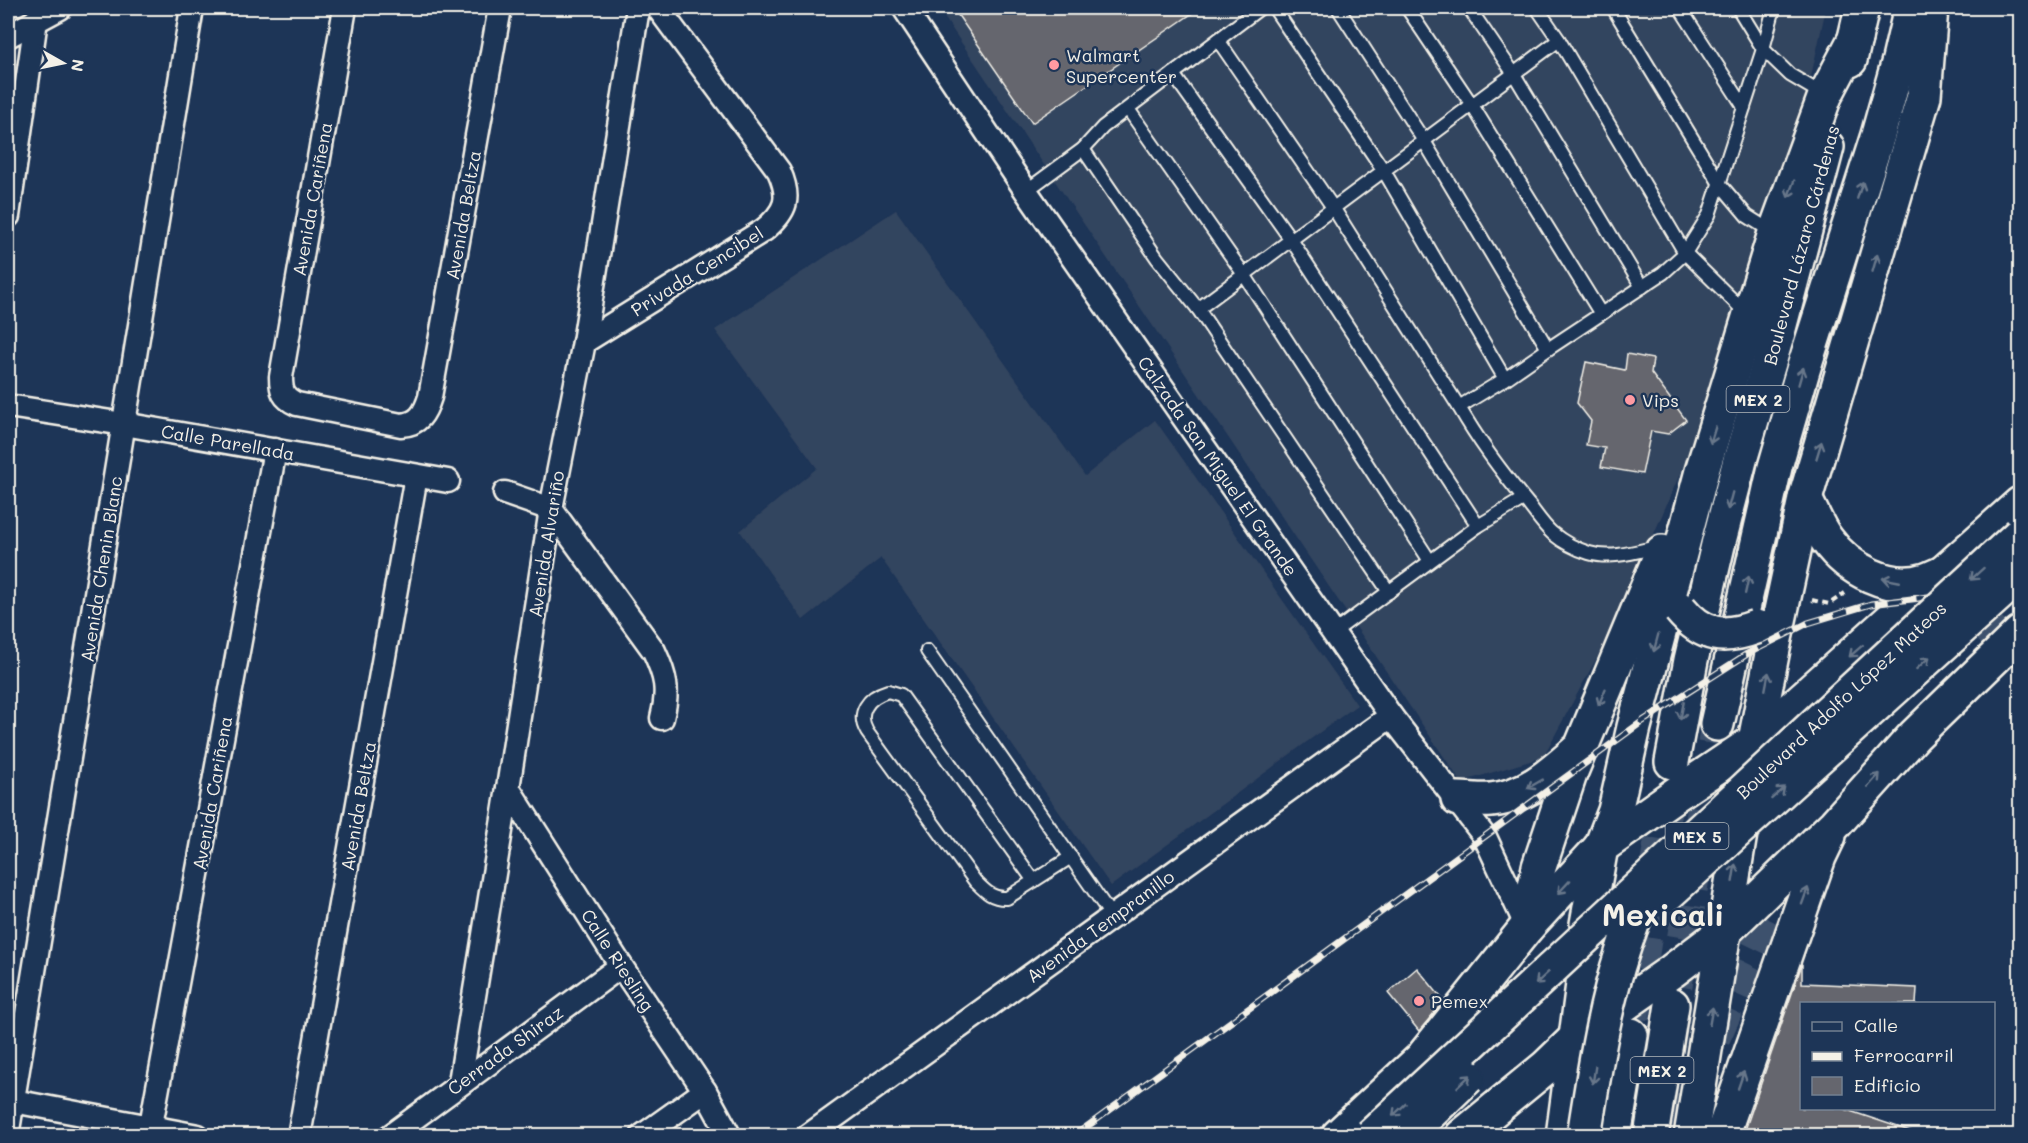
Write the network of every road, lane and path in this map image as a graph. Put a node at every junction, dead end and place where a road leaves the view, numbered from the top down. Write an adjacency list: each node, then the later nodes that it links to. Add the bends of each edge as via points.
1 (60, 8): 21 (street)
2 (192, 8): 54 (street, Avenida Chenin Blanc)
3 (345, 8): 53 (street, Avenida Cariñena, via 281,390 286,399 297,404 401,424)
4 (500, 8): 53 (street, Avenida Beltza, via 430,397)
5 (638, 8): 48 (street, Avenida Alvariño)
6 (658, 8): 48 (street, Privada Cencibel, via 779,171 786,186 786,199 782,213 764,230)
7 (904, 8): 37 (street, Calzada San Miguel El Grande)
8 (1260, 8): 24 (lane)
9 (1274, 8): 35 (lane)
10 (1338, 8): 33 (lane)
11 (1407, 8): 30 (lane)
12 (1469, 8): 28 (lane)
13 (1537, 8): 25 (lane)
14 (1613, 8): 36 (lane)
15 (1680, 8): 31 (lane)
16 (1737, 8): 26 (lane)
17 (1774, 8): 26 (lane)
18 (1862, 8): 23 (highway, Boulevard Lázaro Cárdenas / MEX 2)
19 (1911, 8): 79 (highway, Boulevard Lázaro Cárdenas / MEX 2, one-way to 19, via 1775,467 1878,135)
20 (1931, 8): 61 (highway, one-way to 20, via 1924,96)
21 (36, 20): 22 (street); 39 (street)
22 (8, 36)
23 (1855, 39): 29 (highway); 82 (highway, Boulevard Lázaro Cárdenas / MEX 2, one-way to 82, via 1718,545)
24 (1218, 40): 27 (lane); 38 (lane)
25 (1559, 40): 28 (lane); 42 (lane)
26 (1763, 49): 29 (lane, via 1790,75); 31 (lane)
27 (1173, 74): 32 (lane); 41 (lane)
28 (1514, 74): 30 (lane); 44 (lane)
29 (1825, 96): 40 (highway, one-way to 40)
30 (1472, 105): 33 (lane); 46 (lane)
31 (1744, 107): 36 (lane)
32 (1128, 109): 34 (lane, via 1103,127); 43 (lane)
33 (1424, 141): 35 (lane); 49 (lane)
34 (1083, 149): 37 (lane); 45 (lane, via 1157,258)
35 (1384, 171): 38 (lane); 50 (lane)
36 (1720, 184): 40 (lane, via 1747,216); 42 (lane, via 1709,215)
37 (1026, 191): 74 (street, Calzada San Miguel El Grande)
38 (1334, 209): 41 (lane); 52 (lane)
39 (8, 216)
40 (1775, 233): 47 (highway)
41 (1292, 241): 43 (lane); 64 (lane)
42 (1684, 253): 44 (lane); 47 (lane)
43 (1245, 276): 45 (lane); 67 (lane)
44 (1642, 287): 46 (lane)
45 (1198, 309): 71 (lane)
46 (1601, 314): 49 (lane)
47 (1749, 316): 56 (highway, one-way to 56)
48 (584, 342): 63 (street, Avenida Alvariño)
49 (1548, 349): 50 (lane)
50 (1505, 379): 52 (lane)
51 (8, 406): 54 (street, Calle Parellada)
52 (1459, 407): 60 (lane)
53 (419, 419)
54 (124, 424): 55 (street, Calle Parellada); 103 (street, Avenida Chenin Blanc)
55 (275, 450): 57 (street, Calle Parellada); 105 (street, Avenida Cariñena)
56 (1702, 471): 66 (highway); 72 (highway)
57 (416, 476): 58 (street, Calle Parellada); 109 (street, Avenida Beltza)
58 (448, 481)
59 (505, 494): 63 (street)
60 (1523, 499): 64 (lane); 66 (lane, via 1551,532 1590,553 1626,554)
61 (1805, 499): 69 (highway, via 1825,538 1841,557); 73 (highway)
62 (2020, 504): 68 (highway)
63 (551, 508): 78 (street, via 654,651 667,689); 83 (street, Avenida Alvariño)
64 (1478, 526): 67 (lane)
65 (2020, 534): 90 (highway, Boulevard Adolfo López Mateos / MEX 5, one-way to 90, bridge)
66 (1665, 545): 81 (highway, one-way to 81)
67 (1430, 561): 71 (lane)
68 (1947, 571): 69 (highway, one-way to 69, via 1925,581 1908,583); 80 (highway, one-way to 80)
69 (1870, 575): 73 (path, via 1829,604)
70 (2020, 575): 115 (highway, Boulevard Adolfo López Mateos / MEX 5, one-way to 70, bridge)
71 (1389, 592): 74 (lane)
72 (1676, 598): 73 (highway, bridge, via 1690,621 1703,630 1726,635 1756,627); 88 (highway, one-way to 88, via 1634,727 1615,811)
73 (1783, 599): 80 (highway, one-way to 73)
74 (1334, 632): 77 (street, Calzada San Miguel El Grande)
75 (2020, 633): 86 (highway, one-way to 75, via 1914,736)
76 (927, 651): 89 (lane)
77 (1391, 716): 85 (street, Calzada San Miguel El Grande); 92 (street, Avenida Tempranillo)
78 (662, 718)
79 (1717, 724)
80 (1755, 741): 84 (highway); 87 (highway)
81 (1581, 748): 85 (highway, one-way to 85, via 1531,787 1491,800); 93 (highway, via 1539,867)
82 (1672, 762)
83 (508, 788): 96 (street, Calle Riesling); 101 (street, Avenida Alvariño)
84 (1676, 794): 87 (highway, via 1714,803 1732,822); 88 (highway)
85 (1458, 799): 93 (street, Calzada San Miguel El Grande, via 1485,837)
86 (1835, 824): 94 (highway); 120 (highway, one-way to 86, via 1815,868)
87 (1739, 841): 94 (highway, one-way to 87)
88 (1601, 848): 93 (highway, one-way to 93); 95 (highway, via 1587,924)
89 (1071, 857): 91 (lane); 92 (lane)
90 (1651, 878): 114 (highway, Boulevard Adolfo López Mateos / MEX 5, one-way to 114, bridge); 118 (highway, one-way to 118, bridge, via 1613,985)
91 (1034, 881): 91 (lane, via 902,695 888,691 872,698 864,708 863,724 975,881 998,899 1007,898)
92 (1113, 918): 112 (street, Avenida Tempranillo)
93 (1527, 927): 113 (highway, via 1421,1059)
94 (1725, 931): 97 (highway); 107 (highway, one-way to 94)
95 (1588, 946): 97 (highway, via 1598,962 1612,973 1649,979); 100 (highway)
96 (621, 966): 101 (street, Cerrada Shiraz); 102 (street, Calle Riesling)
97 (1672, 971): 100 (highway)
98 (1672, 1005): 107 (highway, MEX 2)
99 (1631, 1035): 119 (highway, MEX 2)
100 (1575, 1039): 116 (highway); 117 (highway)
101 (460, 1082): 110 (street, Cerrada Shiraz)
102 (705, 1091): 106 (street, Calle Riesling); 111 (street)
103 (10, 1100): 104 (street, Avenida Chenin Blanc); 105 (street)
104 (8, 1130)
105 (150, 1131): 108 (street)
106 (728, 1133)
107 (1671, 1133)
108 (198, 1136)
109 (299, 1136)
110 (390, 1136)
111 (642, 1136)
112 (808, 1136)
113 (1338, 1136)
114 (1371, 1136)
115 (1406, 1136)
116 (1462, 1136)
117 (1563, 1136)
118 (1584, 1136)
119 (1614, 1136)
120 (1722, 1136)

